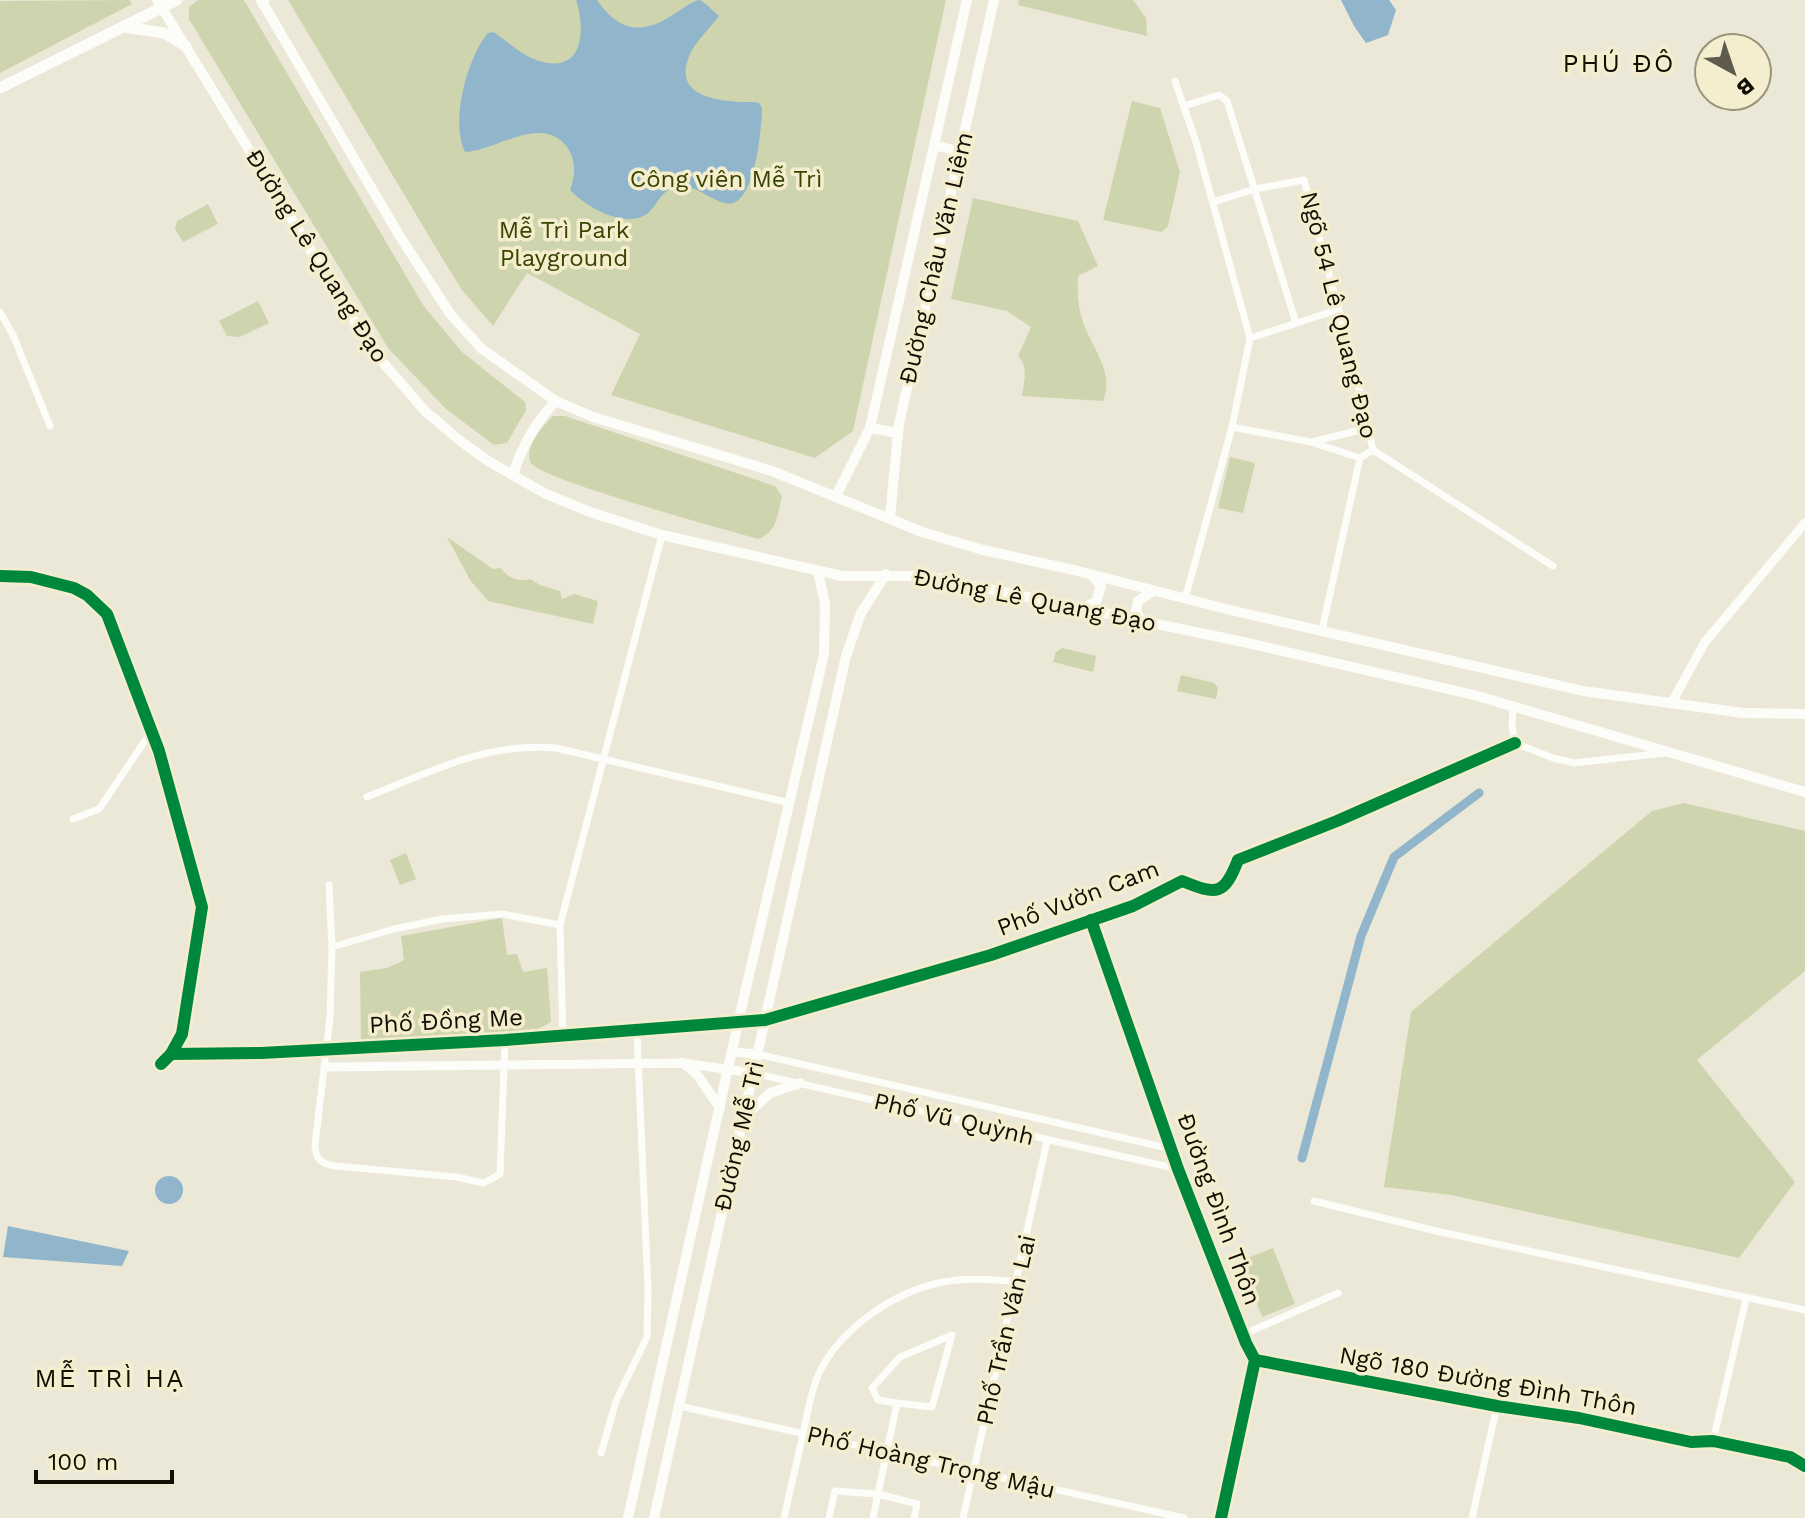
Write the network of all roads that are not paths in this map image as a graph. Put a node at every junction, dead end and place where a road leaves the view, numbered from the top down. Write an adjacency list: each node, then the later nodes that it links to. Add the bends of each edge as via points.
1 (177, 0): 5 (main road)
2 (967, 0): 11 (main road, Đường Châu Văn Liêm)
3 (994, 0): 12 (main road, Đường Châu Văn Liêm)
4 (263, 1): 19 (main road, Đường Lê Quang Đạo, via 451,315 482,349)
5 (160, 4): 6 (main road); 7 (main road, Đường Lê Quang Đạo)
6 (123, 27): 7 (main road, via 164,33); 9 (main road)
7 (186, 46): 28 (main road, Đường Lê Quang Đạo, via 372,350 425,411 473,451)
8 (1175, 81): 10 (street)
9 (0, 88)
10 (1184, 106): 13 (street, via 1219,95 1227,101); 14 (street)
11 (934, 145): 12 (main road); 22 (main road, Đường Châu Văn Liêm)
12 (961, 152): 24 (main road, Đường Châu Văn Liêm)
13 (1255, 189): 14 (street); 15 (street, Ngõ 54 Lê Quang Đạo, via 1304,180); 17 (street)
14 (1213, 202): 18 (street)
15 (1337, 310): 17 (street); 23 (street, Ngõ 54 Lê Quang Đạo)
16 (0, 312): 20 (street)
17 (1296, 323): 18 (street)
18 (1250, 338): 21 (street)
19 (556, 401): 28 (main road, via 524,443); 29 (main road, Đường Lê Quang Đạo)
20 (50, 426)
21 (1232, 427): 25 (street); 39 (street)
22 (870, 428): 24 (main road); 29 (main road, Đường Châu Văn Liêm)
23 (1368, 428): 25 (street); 26 (street, Ngõ 54 Lê Quang Đạo)
24 (898, 433): 30 (main road, Đường Châu Văn Liêm)
25 (1311, 442): 27 (street)
26 (1373, 450): 27 (street, Ngõ 54 Lê Quang Đạo); 33 (street)
27 (1360, 458): 42 (street, Ngõ 54 Lê Quang Đạo)
28 (513, 474): 32 (main road, Đường Lê Quang Đạo, via 546,494)
29 (836, 496): 30 (main road, Đường Lê Quang Đạo)
30 (890, 517): 36 (main road, Đường Lê Quang Đạo, via 983,550)
31 (1805, 523): 45 (street, via 1705,642)
32 (662, 535): 34 (main road, Đường Lê Quang Đạo); 51 (street)
33 (1553, 566)
34 (818, 572): 35 (main road, Đường Lê Quang Đạo); 43 (main road, Đường Mễ Trì, via 825,603)
35 (886, 574): 40 (main road, Đường Lê Quang Đạo, via 927,576); 44 (main road, Đường Mễ Trì, via 861,613)
36 (1092, 575): 38 (main road, Đường Lê Quang Đạo); 40 (main road, via 1101,586 1100,594 1096,602)
37 (0, 576): 48 (street, via 74,588 107,614)
38 (1152, 592): 39 (main road, Đường Lê Quang Đạo); 41 (main road, via 1138,601)
39 (1185, 599): 42 (main road, Đường Lê Quang Đạo)
40 (1082, 607): 41 (main road, Đường Lê Quang Đạo)
41 (1141, 621): 46 (main road, Đường Lê Quang Đạo)
42 (1322, 630): 45 (main road, Đường Lê Quang Đạo, via 1583,691)
43 (824, 651): 44 (main road); 54 (main road, Đường Mễ Trì)
44 (846, 656): 60 (main road, Đường Mễ Trì)
45 (1672, 702): 47 (main road, Đường Lê Quang Đạo, via 1743,713)
46 (1513, 705): 49 (street); 50 (main road, Đường Lê Quang Đạo)
47 (1805, 714)
48 (151, 732): 55 (street, via 99,809); 67 (street, via 202,907 182,1034)
49 (1515, 743): 50 (street, via 1574,763); 57 (street, Phố Vườn Cam, via 1238,860 1222,889 1210,891 1182,881)
50 (1669, 752): 52 (main road, Đường Lê Quang Đạo)
51 (604, 760): 53 (street, via 527,745 480,753); 54 (street); 58 (street)
52 (1805, 792)
53 (367, 797)
54 (790, 803): 61 (main road, Đường Mễ Trì)
55 (73, 819)
56 (329, 885): 59 (street)
57 (1091, 920): 60 (street, Phố Vườn Cam, via 945,969); 80 (street, Đường Đình Thôn)
58 (560, 925): 59 (street, via 502,914 442,919); 63 (street)
59 (332, 947): 65 (street)
60 (765, 1020): 61 (street, Phố Đồng Me); 68 (main road, Đường Mễ Trì)
61 (738, 1024): 62 (street, Phố Đồng Me); 66 (main road, Đường Mễ Trì)
62 (637, 1032): 63 (street, Phố Đồng Me); 69 (street)
63 (563, 1037): 64 (street, Phố Đồng Me)
64 (505, 1040): 65 (street, Phố Đồng Me); 72 (street)
65 (328, 1049): 67 (street, Phố Đồng Me); 73 (street)
66 (732, 1052): 68 (street); 74 (main road, Đường Mễ Trì)
67 (171, 1054): 71 (street)
68 (757, 1054): 75 (main road, Đường Mễ Trì); 80 (street, Phố Vũ Quỳnh)
69 (638, 1063): 70 (street, Phố Đồng Me); 72 (street, Phố Đồng Me); 95 (street, via 647,1337 616,1401)
70 (683, 1063): 74 (street, Phố Đồng Me); 77 (main road)
71 (161, 1064)
72 (504, 1065): 73 (street, Phố Đồng Me); 73 (street, via 500,1174 484,1183 321,1161 315,1150)
73 (325, 1067)
74 (730, 1070): 75 (street, Phố Vũ Quỳnh); 77 (main road, Đường Mễ Trì)
75 (753, 1073): 76 (street, Phố Vũ Quỳnh); 78 (main road, Đường Mễ Trì)
76 (800, 1083): 78 (main road, via 769,1094); 79 (street, Phố Vũ Quỳnh)
77 (720, 1108): 99 (main road, Đường Mễ Trì)
78 (742, 1119): 90 (main road, Đường Mễ Trì)
79 (1047, 1141): 81 (street, Phố Vũ Quỳnh); 83 (street, Phố Trần Văn Lai)
80 (1172, 1149): 81 (street, Đường Đình Thôn)
81 (1178, 1169): 87 (street, Đường Đình Thôn)
82 (1314, 1201): 85 (street)
83 (1017, 1282): 92 (street, via 945,1281 912,1291 868,1318 844,1338 821,1370); 97 (street, Phố Trần Văn Lai)
84 (1338, 1293): 87 (street)
85 (1746, 1299): 86 (street); 93 (street)
86 (1805, 1310)
87 (1242, 1335): 88 (street, Đường Đình Thôn)
88 (1255, 1360): 91 (street, Ngõ 180 Đường Đình Thôn); 107 (street)
89 (897, 1403): 89 (street, via 878,1400 872,1388 900,1357 952,1335 932,1407); 94 (street)
90 (679, 1406): 92 (street, Phố Hoàng Trọng Mậu); 100 (main road, Đường Mễ Trì)
91 (1497, 1406): 93 (street, Ngõ 180 Đường Đình Thôn, via 1691,1442); 108 (street)
92 (803, 1434): 94 (street, Phố Hoàng Trọng Mậu); 101 (street)
93 (1713, 1441): 96 (street, Ngõ 180 Đường Đình Thôn, via 1790,1457)
94 (885, 1452): 97 (street, Phố Hoàng Trọng Mậu); 98 (street)
95 (601, 1453)
96 (1805, 1466)
97 (974, 1472): 105 (street, Phố Trần Văn Lai); 106 (street, Phố Hoàng Trọng Mậu, via 1127,1511)
98 (878, 1494): 102 (street, via 835,1491); 103 (street); 104 (street, via 917,1504)
99 (628, 1518)
100 (654, 1518)
101 (784, 1518)
102 (829, 1518)
103 (873, 1518)
104 (914, 1518)
105 (963, 1518)
106 (1184, 1518)
107 (1221, 1518)
108 (1472, 1518)

